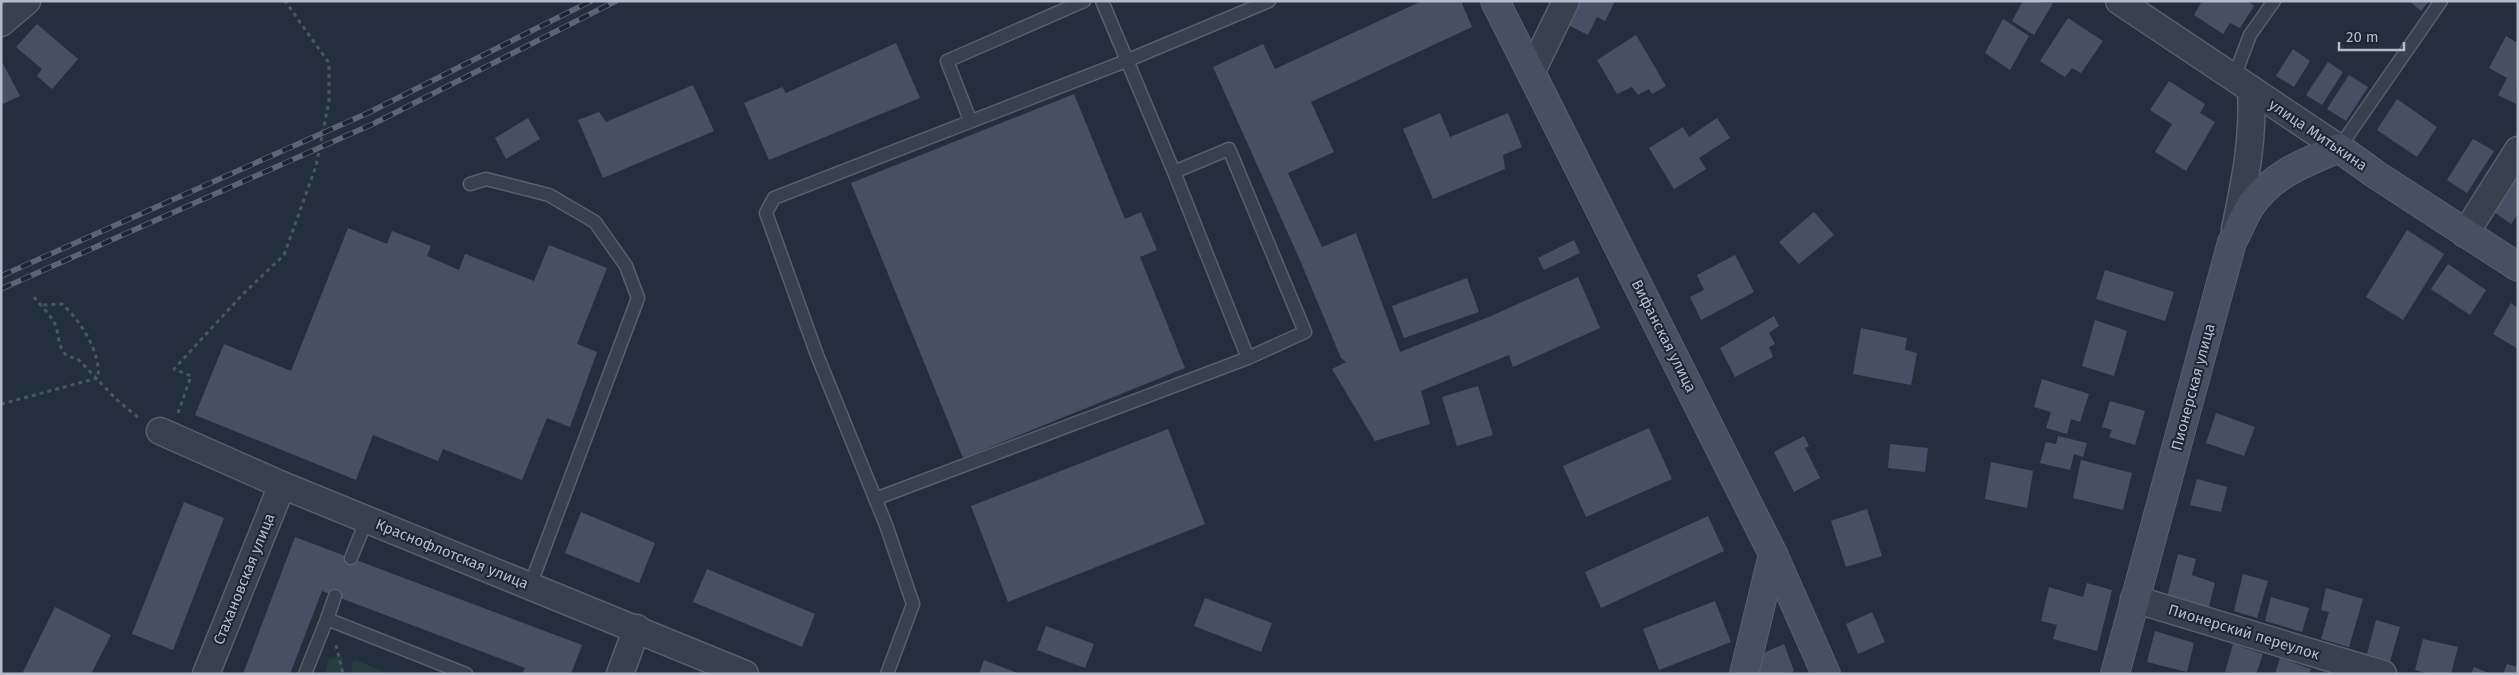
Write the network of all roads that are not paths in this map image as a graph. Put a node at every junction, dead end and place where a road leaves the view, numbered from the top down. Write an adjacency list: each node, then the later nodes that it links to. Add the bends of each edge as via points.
1 (27, 1): 10 (street)
2 (1084, 1): 14 (lane, via 946,61)
3 (1102, 1): 11 (lane)
4 (1495, 1): 12 (main road, Вифанская улица)
5 (1566, 1): 12 (street)
6 (2119, 1): 13 (street, улица Митькина)
7 (2274, 1): 13 (lane, via 2250,35)
8 (2440, 1): 15 (lane)
9 (1267, 2): 11 (lane)
10 (1, 23)
11 (1126, 61): 14 (lane); 17 (lane)
12 (1532, 71): 27 (main road, Вифанская улица)
13 (2242, 83): 15 (street, улица Митькина); 20 (street, via 2253,120)
14 (970, 120): 25 (lane, via 774,198 766,213 817,355)
15 (2339, 148): 19 (main road, улица Митькина); 20 (main road, Пионерская улица, via 2291,168 2274,180 2251,205)
16 (2518, 150): 19 (street)
17 (1174, 172): 22 (lane); 22 (lane, via 1229,149 1306,332)
18 (470, 184): 29 (lane, via 486,179 550,195 595,222 626,266 638,298)
19 (2465, 234): 21 (main road, улица Митькина)
20 (2232, 242): 31 (main road, Пионерская улица)
21 (2518, 266)
22 (1248, 358): 25 (lane)
23 (165, 433): 24 (street, Краснофлотская улица)
24 (282, 484): 26 (street, Краснофлотская улица); 34 (street, Стахановская улица)
25 (875, 499): 39 (lane, via 913,604)
26 (368, 520): 28 (lane); 29 (street, Краснофлотская улица)
27 (1773, 554): 40 (main road); 41 (main road, Вифанская улица)
28 (351, 558)
29 (530, 586): 33 (street, Краснофлотская улица)
30 (335, 596): 32 (lane)
31 (2134, 599): 42 (main road, Пионерская улица); 43 (street, Пионерский переулок)
32 (327, 620): 35 (lane); 36 (lane)
33 (637, 628): 37 (street); 38 (street, Краснофлотская улица)
34 (206, 674)
35 (305, 674)
36 (466, 674)
37 (620, 674)
38 (745, 674)
39 (887, 674)
40 (1744, 674)
41 (1826, 674)
42 (2115, 674)
43 (2383, 674)

